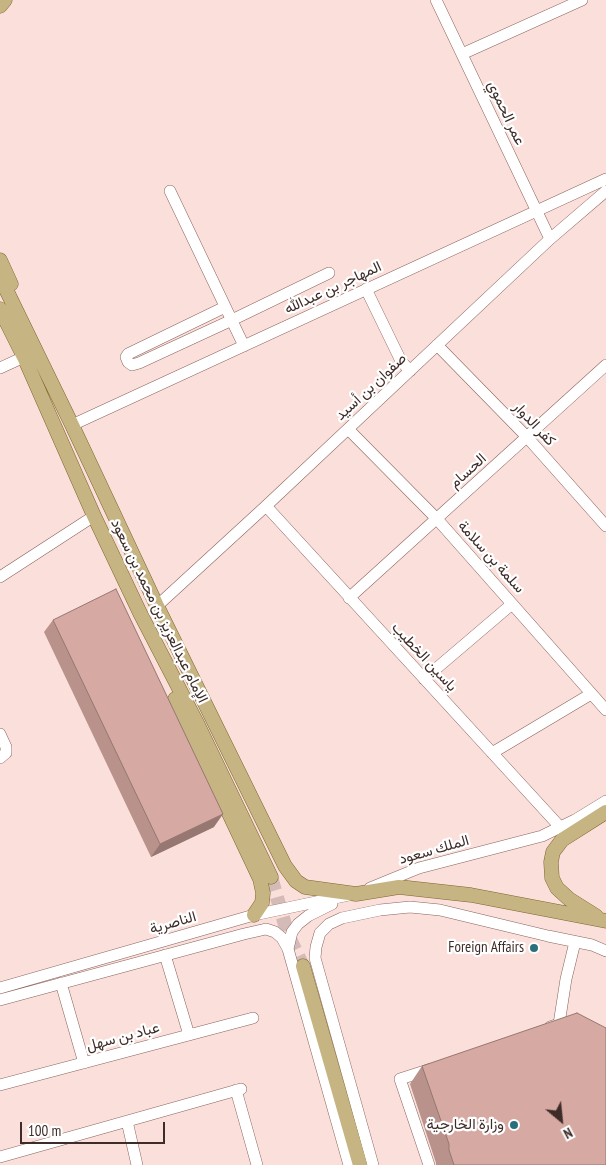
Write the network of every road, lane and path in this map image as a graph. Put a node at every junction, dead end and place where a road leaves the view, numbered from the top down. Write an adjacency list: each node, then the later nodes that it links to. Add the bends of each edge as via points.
1 (5, 0): 4 (main road)
2 (436, 0): 5 (street, عمر الحموي)
3 (582, 0): 5 (street)
4 (0, 6)
5 (462, 54): 9 (street, عمر الحموي)
6 (606, 179): 9 (street, المهاجر بن عبدالله)
7 (170, 191): 15 (street)
8 (606, 191): 10 (street, صفوان بن أسيد)
9 (536, 211): 10 (street, عمر الحموي); 14 (street, المهاجر بن عبدالله)
10 (550, 239): 19 (street, صفوان بن أسيد)
11 (0, 260): 21 (main road, الإمام عبدالعزيز بن محمد بن سعود)
12 (329, 273): 18 (street)
13 (0, 277): 21 (main road, الإمام عبدالعزيز بن محمد بن سعود)
14 (366, 290): 20 (street, المهاجر بن عبدالله); 25 (street, via 401,361)
15 (225, 307): 18 (street); 18 (street, via 128,354 128,362 139,363)
16 (0, 309): 22 (main road, الإمام عبدالعزيز بن محمد بن سعود)
17 (0, 317): 22 (main road, الإمام عبدالعزيز بن محمد بن سعود)
18 (232, 320): 20 (street)
19 (437, 345): 25 (street, صفوان بن أسيد); 28 (street, كفر الدوار)
20 (244, 346): 26 (street, المهاجر بن عبدالله)
21 (39, 356): 26 (main road, الإمام عبدالعزيز بن محمد بن سعود)
22 (24, 357): 24 (street); 30 (main road, الإمام عبدالعزيز بن محمد بن سعود)
23 (606, 365): 28 (street, الحسام)
24 (0, 368)
25 (410, 370): 27 (street, صفوان بن أسيد)
26 (72, 425): 36 (main road, الإمام عبدالعزيز بن محمد بن سعود)
27 (348, 429): 29 (street, صفوان بن أسيد); 31 (street, سلمة بن سلامة)
28 (527, 437): 31 (street, الحسام); 32 (street, كفر الدوار)
29 (266, 506): 34 (street, ياسين الخطيب); 36 (street, صفوان بن أسيد)
30 (94, 516): 33 (street); 37 (main road, الإمام عبدالعزيز بن محمد بن سعود)
31 (437, 519): 34 (street, الحسام); 35 (street, سلمة بن سلامة)
32 (606, 526)
33 (0, 577)
34 (349, 598): 38 (street, ياسين الخطيب)
35 (512, 604): 38 (street); 39 (street, سلمة بن سلامة)
36 (158, 606): 48 (main road, الإمام عبدالعزيز بن محمد بن سعود, via 285,866 305,887)
37 (140, 613): 47 (main road, الإمام عبدالعزيز بن محمد بن سعود); 49 (main road, via 164,675 260,879 262,903)
38 (424, 679): 42 (street, ياسين الخطيب)
39 (591, 694): 40 (street, سلمة بن سلامة); 42 (street)
40 (606, 710)
41 (0, 734): 43 (street, via 6,748 6,753)
42 (492, 753): 46 (street, ياسين الخطيب)
43 (0, 758)
44 (606, 800): 46 (street, الملك سعود)
45 (606, 812): 50 (main road, via 562,840 553,852 551,862 552,878 557,888)
46 (561, 828): 48 (street, الملك سعود, via 542,836 419,868)
47 (271, 877)
48 (356, 894): 49 (street, الناصرية); 50 (main road, الإمام عبدالعزيز بن محمد بن سعود, via 399,887 462,894); 52 (street, الملك سعود, via 322,908 298,924 292,932)
49 (254, 915): 57 (street, الناصرية)
50 (606, 921)
51 (575, 942): 53 (street); 60 (street, via 559,1024); 71 (street, via 440,910 410,907 342,918 320,933 315,958)
52 (288, 949): 54 (street, الناصرية, via 282,938 266,929); 69 (street)
53 (606, 951)
54 (165, 955): 56 (street, الناصرية); 61 (street)
55 (303, 966): 70 (main road)
56 (62, 983): 58 (street, الناصرية); 62 (street)
57 (0, 988)
58 (0, 1000)
59 (253, 1018): 61 (street, عباد بن سهل)
60 (540, 1031)
61 (189, 1035): 62 (street, عباد بن سهل)
62 (84, 1063): 64 (street, عباد بن سهل)
63 (438, 1066): 72 (street, via 400,1079)
64 (0, 1085)
65 (126, 1122): 66 (street); 67 (street); 68 (street, via 239,1090)
66 (7, 1159)
67 (137, 1165)
68 (257, 1165)
69 (349, 1165)
70 (360, 1165)
71 (373, 1165)
72 (429, 1165)

